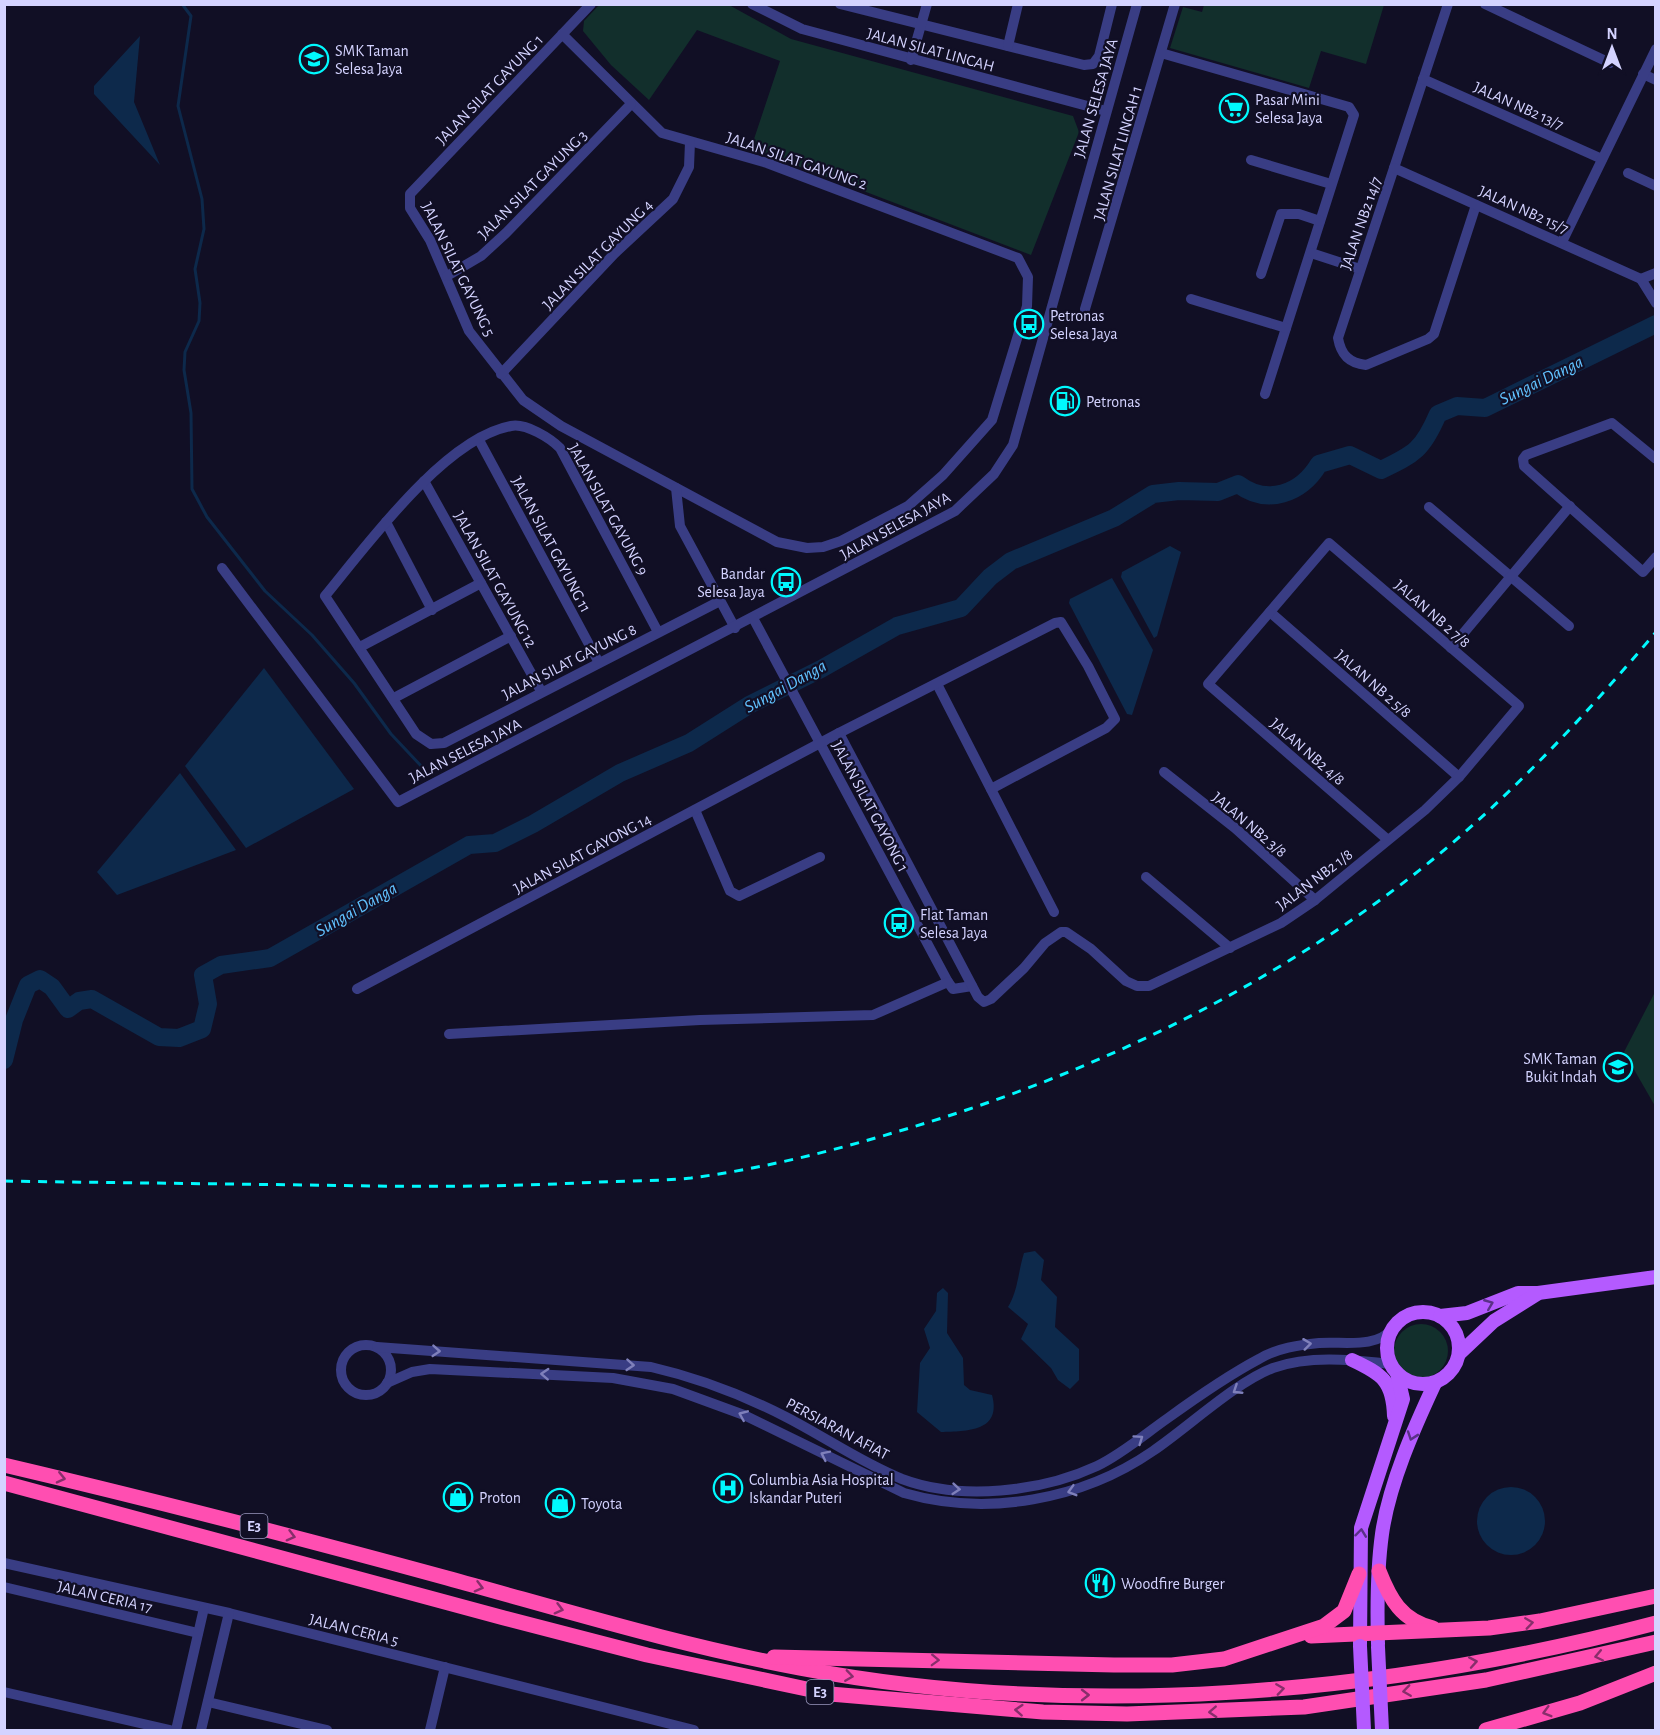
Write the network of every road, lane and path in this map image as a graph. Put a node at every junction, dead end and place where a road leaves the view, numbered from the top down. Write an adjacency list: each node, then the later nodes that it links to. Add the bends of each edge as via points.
1 (591, 4): 12 (street, JALAN SILAT GAYUNG 1)
2 (752, 4): 16 (street, JALAN SILAT LINCAH, via 802,29)
3 (840, 4): 11 (street)
4 (927, 4): 11 (street)
5 (1018, 4): 13 (street)
6 (1112, 4): 13 (street, via 1099,56 1093,64)
7 (1137, 4): 22 (street, JALAN SELESA JAYA)
8 (1175, 4): 15 (street, JALAN SILAT LINCAH 1)
9 (1448, 4): 19 (street, JALAN NB2 14/7)
10 (1485, 4): 17 (street)
11 (922, 25): 13 (street); 16 (street)
12 (562, 34): 21 (street, JALAN SILAT GAYUNG 2); 30 (street, JALAN SILAT GAYUNG 1)
13 (1008, 46)
14 (1656, 49): 18 (street)
15 (1161, 53): 28 (street, via 1349,107 1354,115 1352,125); 43 (street, JALAN SILAT LINCAH 1)
16 (911, 60): 22 (street, JALAN SILAT LINCAH)
17 (1611, 63)
18 (1643, 74): 20 (street); 24 (street)
19 (1423, 79): 24 (street, JALAN NB2 13/7); 26 (street, JALAN NB2 14/7)
20 (1656, 80)
21 (631, 104): 23 (street, JALAN SILAT GAYUNG 2, via 662,133); 39 (street, JALAN SILAT GAYUNG 3, via 506,233 481,256)
22 (1106, 111): 61 (street, JALAN SELESA JAYA, via 1013,445 994,474 940,520)
23 (690, 142): 35 (street, JALAN SILAT GAYUNG 2, via 767,163); 45 (street, JALAN SILAT GAYUNG 4, via 689,167 673,199 614,254)
24 (1602, 159): 33 (street)
25 (1251, 160): 28 (street)
26 (1394, 168): 31 (street, JALAN NB2 15/7); 36 (street, JALAN NB2 14/7)
27 (1628, 173): 29 (street)
28 (1331, 184): 32 (street)
29 (1656, 186)
30 (410, 194): 39 (street, JALAN SILAT GAYUNG 5, via 410,208)
31 (1476, 205): 33 (street, JALAN NB2 15/7); 36 (street, JALAN NB2 14/7, via 1434,334 1366,365 1355,364 1344,356 1338,338)
32 (1320, 221): 34 (street); 38 (street, via 1299,214 1281,214)
33 (1562, 242): 40 (street, JALAN NB2 15/7)
34 (1311, 253): 36 (street); 44 (street)
35 (1018, 258): 50 (street, JALAN SILAT GAYUNG 5, via 1028,277 1027,306 992,420 943,475 908,506 841,541 807,548 777,542)
36 (1360, 269)
37 (1656, 273): 40 (street)
38 (1261, 274)
39 (447, 276): 45 (street, JALAN SILAT GAYUNG 5, via 469,331)
40 (1641, 279): 41 (street)
41 (1653, 298)
42 (1191, 299): 44 (street)
43 (1085, 309)
44 (1286, 328): 46 (street)
45 (501, 374): 50 (street, JALAN SILAT GAYUNG 5, via 522,400 561,426)
46 (1265, 394)
47 (478, 440): 49 (street, via 459,450); 64 (street, JALAN SILAT GAYUNG 9, via 512,425 554,441); 68 (street, JALAN SILAT GAYUNG 11)
48 (1656, 459): 51 (street, via 1612,423 1526,455 1524,466)
49 (424, 481): 53 (street); 57 (street, JALAN SILAT GAYUNG 12)
50 (676, 488): 58 (street, via 680,526)
51 (1569, 506): 54 (street, via 1643,572); 56 (street)
52 (1429, 507): 56 (street)
53 (386, 522): 59 (street); 66 (street, via 325,596)
54 (1656, 557)
55 (222, 567): 63 (street, JALAN SELESA JAYA, via 398,802)
56 (1511, 577): 62 (street); 67 (street)
57 (481, 583): 59 (street); 65 (street, JALAN SILAT GAYUNG 12)
58 (720, 601): 63 (street); 64 (street, JALAN SILAT GAYUNG 8)
59 (432, 609): 66 (street)
60 (1270, 612): 67 (street, JALAN NB 2 7/8, via 1329,543); 76 (street, JALAN NB 2 5/8); 79 (street, JALAN NB2 4/8, via 1208,684)
61 (753, 618): 63 (street, JALAN SELESA JAYA); 74 (street, JALAN SILAT GAYONG 1)
62 (1569, 626)
63 (735, 628)
64 (658, 632): 68 (street, JALAN SILAT GAYUNG 8)
65 (511, 636): 70 (street, JALAN SILAT GAYUNG 12); 71 (street)
66 (360, 647): 71 (street)
67 (1451, 648): 72 (street, JALAN NB 2 7/8)
68 (598, 661): 70 (street, JALAN SILAT GAYUNG 8)
69 (937, 684): 73 (street, JALAN SILAT GAYONG 14); 77 (street); 77 (street, JALAN SILAT GAYONG 14, via 1061,622 1115,715 1112,724)
70 (541, 691): 71 (street, JALAN SILAT GAYUNG 8, via 444,743 431,744 416,734)
71 (394, 698)
72 (1519, 706): 76 (street, JALAN NB2 1/8)
73 (838, 733): 74 (street, JALAN SILAT GAYONG 14); 86 (street)
74 (819, 742): 78 (street, JALAN SILAT GAYONG 14); 85 (street, JALAN SILAT GAYONG 1)
75 (1164, 772): 82 (street, JALAN NB2 3/8)
76 (1460, 777): 79 (street, JALAN NB2 1/8)
77 (991, 789): 83 (street)
78 (695, 810): 80 (street, via 730,891 740,896); 87 (street, JALAN SILAT GAYONG 14)
79 (1388, 840): 82 (street, JALAN NB2 1/8)
80 (820, 858)
81 (1146, 876): 84 (street)
82 (1316, 900): 84 (street, JALAN NB2 1/8, via 1281,923)
83 (1054, 912)
84 (1230, 948): 86 (street, JALAN NB2 1/8, via 1149,986 1137,986 1091,949 1061,932 1045,943 991,999 984,1002 978,998)
85 (948, 982): 86 (street, via 957,991); 88 (street, via 873,1015)
86 (972, 986)
87 (357, 989)
88 (449, 1034)
89 (1656, 1277): 90 (main road)
90 (1538, 1293): 91 (main road, one-way to 90, via 1467,1313 1518,1293); 95 (main road, via 1494,1321)
91 (1440, 1316): 92 (main road, via 1419,1312 1408,1315); 95 (main road, via 1455,1332)
92 (1392, 1329): 94 (street, PERSIARAN AFIAT, one-way to 92, via 1322,1342 1368,1341 1386,1337); 98 (main road, via 1387,1353)
93 (377, 1347): 99 (street, via 389,1359); 99 (street, PERSIARAN AFIAT, via 361,1345 347,1353 342,1376 351,1389 366,1395); 101 (street, PERSIARAN AFIAT, one-way to 101, via 651,1367 728,1389)
94 (1279, 1351): 97 (street); 108 (street, PERSIARAN AFIAT, one-way to 94, via 979,1491 1027,1488 1098,1466 1240,1369)
95 (1459, 1354): 100 (main road, via 1451,1371)
96 (1352, 1360): 97 (street, PERSIARAN AFIAT); 98 (street, PERSIARAN AFIAT); 104 (main road, via 1374,1371 1391,1388)
97 (1282, 1366): 109 (street, PERSIARAN AFIAT, one-way to 109, via 1237,1390 1152,1452 1075,1491 1036,1500)
98 (1394, 1369): 100 (main road, via 1415,1383); 104 (main road, via 1403,1399)
99 (387, 1383): 103 (street, PERSIARAN AFIAT, one-way to 99, via 673,1389 613,1378 430,1369)
100 (1435, 1383): 111 (main road, one-way to 111, via 1391,1498)
101 (787, 1418): 102 (street, PERSIARAN AFIAT); 103 (street)
102 (804, 1428): 105 (street); 108 (street, PERSIARAN AFIAT, via 902,1479)
103 (779, 1431): 105 (street, PERSIARAN AFIAT)
104 (1394, 1433): 112 (main road, one-way to 104, via 1361,1528)
105 (796, 1441): 109 (street, PERSIARAN AFIAT, one-way to 105, via 904,1493)
106 (4, 1465): 124 (highway, E3, one-way to 124, via 183,1507)
107 (4, 1483): 123 (highway, E3, one-way to 107, via 1486,1680 1304,1707 1091,1713 830,1694 647,1655)
108 (930, 1487): 109 (street)
109 (928, 1500)
110 (4, 1563): 115 (street, JALAN CERIA 5)
111 (1378, 1571): 118 (highway, via 1399,1611 1418,1624); 121 (main road)
112 (1359, 1574): 120 (main road); 122 (highway, via 1344,1611 1324,1626)
113 (4, 1587): 119 (street, JALAN CERIA 17)
114 (1656, 1596): 118 (highway, one-way to 114, via 1540,1621)
115 (204, 1608): 116 (street, JALAN CERIA 5); 119 (street)
116 (229, 1614): 125 (street, JALAN CERIA 5); 128 (street)
117 (1656, 1623): 124 (highway, E3, one-way to 117, via 852,1676 995,1691 1189,1695 1264,1692 1419,1671 1588,1640)
118 (1450, 1632): 121 (highway)
119 (198, 1633): 130 (street)
120 (1360, 1639): 121 (highway); 122 (highway, via 1320,1635); 135 (main road, bridge)
121 (1378, 1639): 136 (main road, bridge)
122 (1284, 1641): 124 (highway, one-way to 122, via 1172,1665 1224,1659)
123 (1656, 1642)
124 (750, 1657)
125 (445, 1667): 133 (street); 134 (street, JALAN CERIA 5)
126 (1656, 1673): 137 (highway, one-way to 137, via 1580,1703)
127 (4, 1692): 129 (street)
128 (208, 1702): 131 (street); 132 (street)
129 (170, 1731)
130 (176, 1731)
131 (201, 1731)
132 (327, 1731)
133 (430, 1731)
134 (694, 1731)
135 (1364, 1731)
136 (1382, 1731)
137 (1486, 1731)

